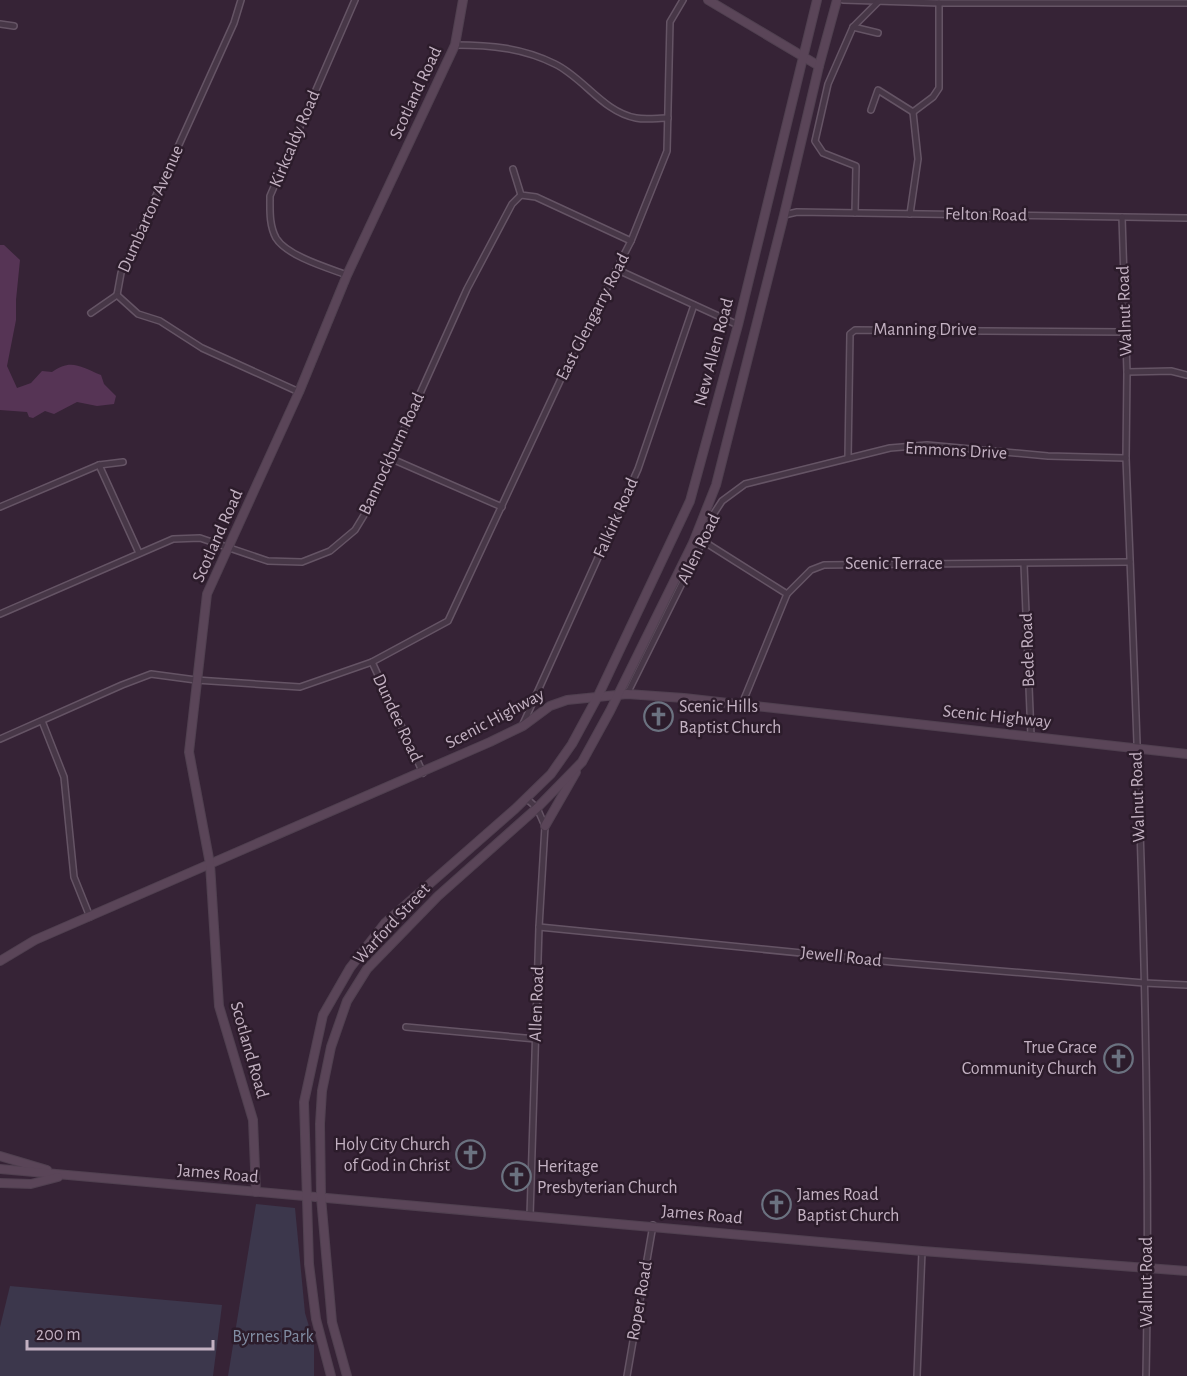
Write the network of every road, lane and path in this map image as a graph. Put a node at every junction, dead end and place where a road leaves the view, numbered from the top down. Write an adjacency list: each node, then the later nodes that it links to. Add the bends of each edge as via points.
1 (241, 0): 32 (street, Dumbarton Avenue, via 121,273)
2 (354, 0): 31 (street, Kirkcaldy Road, via 270,196 271,224 281,244 295,254)
3 (463, 0): 16 (main road, Scotland Road)
4 (683, 0): 21 (street, East Glengarry Road, via 670,22)
5 (708, 0): 17 (main road)
6 (817, 0): 17 (main road, New Allen Road)
7 (837, 0): 18 (main road, New Allen Road)
8 (843, 0): 9 (street)
9 (878, 2): 10 (street); 14 (street)
10 (939, 3): 11 (street); 20 (street, via 939,88)
11 (1187, 3)
12 (0, 24): 13 (street)
13 (14, 26)
14 (853, 27): 15 (street); 24 (street, via 828,84 815,141 823,153 856,166)
15 (878, 33)
16 (455, 45): 21 (street, via 523,50 557,65 612,109 635,118); 31 (main road, Scotland Road)
17 (803, 56): 18 (main road); 35 (main road, New Allen Road)
18 (819, 66): 26 (main road, New Allen Road)
19 (870, 110): 20 (street, via 878,90)
20 (913, 112): 25 (street, via 918,159)
21 (668, 118): 29 (street, East Glengarry Road, via 667,151)
22 (513, 169): 23 (street)
23 (521, 195): 29 (street, via 536,197); 42 (street, Bannockburn Road, via 512,204 467,289)
24 (855, 213): 25 (street, Felton Road); 26 (street, Felton Road)
25 (910, 214): 27 (street, Felton Road)
26 (784, 215): 58 (main road, New Allen Road, via 716,485 693,543)
27 (1122, 217): 28 (street, Felton Road); 36 (street, Walnut Road)
28 (1187, 218)
29 (632, 242): 30 (street, East Glengarry Road)
30 (618, 270): 33 (street); 47 (street, East Glengarry Road, via 566,368)
31 (347, 275): 39 (main road, Scotland Road)
32 (117, 295): 34 (street); 39 (street, Dumbarton Avenue, via 138,314 160,321 202,348)
33 (694, 305): 35 (street); 62 (street, Falkirk Road, via 638,469)
34 (91, 313)
35 (738, 325): 59 (main road, New Allen Road, via 690,501)
36 (1126, 332): 37 (street, Walnut Road); 40 (street, Manning Drive, via 855,330 850,334)
37 (1127, 372): 38 (street, via 1171,371); 41 (street, Walnut Road)
38 (1187, 375)
39 (299, 392): 49 (main road, Scotland Road)
40 (848, 458): 41 (street, Emmons Drive, via 890,448 927,445 1048,456); 45 (street, Emmons Drive, via 745,484)
41 (1126, 458): 51 (street, Walnut Road)
42 (392, 459): 47 (street); 49 (street, Bannockburn Road, via 355,530 330,551 302,562 268,561)
43 (123, 462): 44 (street)
44 (99, 465): 46 (street); 50 (street)
45 (723, 501): 48 (street, Allen Road, via 711,518)
46 (0, 507)
47 (502, 507): 55 (street, East Glengarry Road, via 448,621)
48 (703, 541): 53 (street); 57 (street, Allen Road)
49 (229, 549): 50 (street, Bannockburn Road, via 200,538 182,538); 56 (main road, Scotland Road, via 207,594)
50 (140, 554): 54 (street, Bannockburn Road)
51 (1130, 562): 52 (street, Scenic Terrace); 65 (street, Walnut Road)
52 (1024, 564): 53 (street, Scenic Terrace, via 824,565 811,570); 63 (street, Bede Road)
53 (787, 594): 60 (street, Scenic Terrace)
54 (0, 614)
55 (372, 662): 56 (street, via 300,687); 68 (street, Dundee Road)
56 (196, 680): 61 (street, via 151,674); 72 (main road, Scotland Road, via 189,752)
57 (627, 694): 58 (main road, Scenic Highway); 60 (main road, Scenic Highway)
58 (617, 695): 59 (main road, Scenic Highway); 67 (main road, Warford Street)
59 (598, 696): 62 (main road, Scenic Highway, via 550,706); 69 (main road, Warford Street, via 550,774)
60 (742, 704): 63 (main road, Scenic Highway)
61 (42, 721): 64 (street); 73 (street, via 64,777 74,877)
62 (523, 726): 68 (main road, Scenic Highway)
63 (1031, 736): 65 (main road, Scenic Highway)
64 (0, 739)
65 (1136, 748): 66 (main road, Scenic Highway); 76 (street, Walnut Road)
66 (1187, 754)
67 (582, 762): 70 (main road, Warford Street); 71 (main road)
68 (423, 773): 72 (main road, Scenic Highway)
69 (526, 799): 70 (street, Allen Road); 85 (main road, Warford Street, via 385,923 350,968 322,1015 304,1102)
70 (537, 808): 71 (street, Allen Road); 86 (main road, Warford Street, via 438,896 367,969 347,1001 331,1047 322,1091)
71 (545, 826): 74 (street, Allen Road)
72 (210, 864): 73 (main road, Scenic Highway); 84 (main road, Scotland Road, via 219,1006 253,1120)
73 (90, 917): 75 (main road, Scenic Highway, via 35,940)
74 (539, 927): 76 (street, Jewell Road); 79 (street, Allen Road)
75 (0, 961)
76 (1144, 983): 77 (street, Jewell Road); 90 (street, Walnut Road)
77 (1187, 985)
78 (406, 1027): 79 (street)
79 (536, 1039): 87 (street, Allen Road)
80 (0, 1156): 82 (main road)
81 (0, 1169): 82 (main road, James Road)
82 (63, 1175): 83 (main road, via 32,1184); 84 (main road, James Road)
83 (0, 1183)
84 (256, 1192): 85 (main road, James Road)
85 (306, 1195): 86 (main road, James Road); 92 (main road, Warford Street, via 316,1319)
86 (321, 1197): 87 (main road, James Road); 93 (main road, Warford Street, via 332,1322)
87 (530, 1216): 88 (main road, James Road)
88 (653, 1226): 89 (main road, James Road); 94 (street, Roper Road)
89 (922, 1251): 90 (main road, James Road); 95 (street)
90 (1148, 1269): 91 (main road, James Road); 96 (street, Walnut Road)
91 (1187, 1271)
92 (331, 1376)
93 (347, 1376)
94 (627, 1376)
95 (917, 1376)
96 (1146, 1376)

